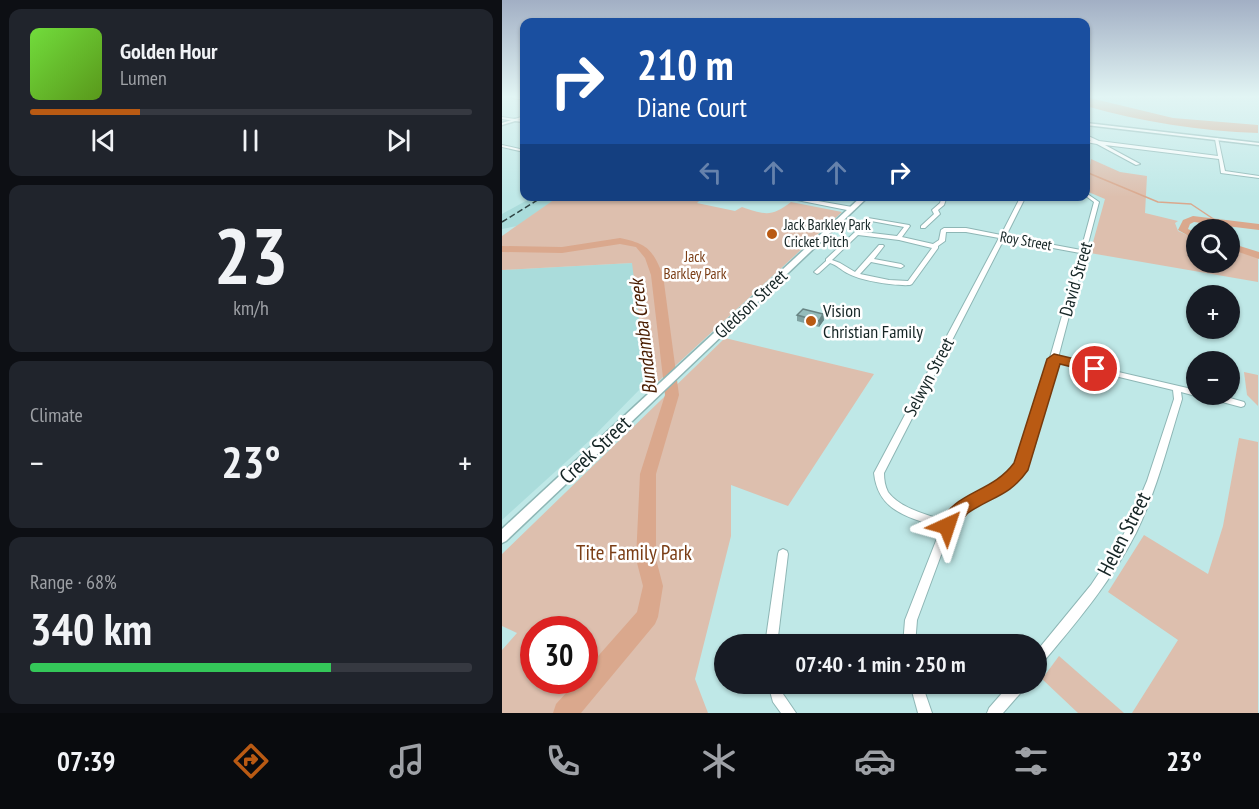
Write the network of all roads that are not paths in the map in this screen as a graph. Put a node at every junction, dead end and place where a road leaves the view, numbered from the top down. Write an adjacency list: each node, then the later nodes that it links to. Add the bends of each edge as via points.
1 (1141, 130): 3 (street)
2 (1090, 138): 5 (street)
3 (1217, 139): 6 (street); 9 (street)
4 (1090, 142): 5 (street)
5 (1099, 143): 9 (street); 10 (street)
6 (1258, 144)
7 (502, 147): 8 (street)
8 (520, 150)
9 (1220, 158): 11 (street, via 1225,172)
10 (1138, 164)
11 (1258, 177)
12 (1090, 197): 24 (street, David Street, via 1098,202)
13 (805, 201): 17 (street)
14 (861, 201): 17 (street, Gledson Street)
15 (943, 201): 18 (street, via 935,210 937,214)
16 (1021, 201): 20 (street, Selwyn Street)
17 (852, 210): 31 (street, Gledson Street)
18 (923, 227)
19 (860, 232): 21 (street); 21 (street, via 868,220 878,219 907,226); 25 (street)
20 (1003, 237): 22 (street, Roy Street, via 944,230 942,241); 24 (street, Roy Street); 34 (street, Selwyn Street, via 879,473 883,493 897,507)
21 (899, 238): 22 (street)
22 (935, 245): 29 (street, via 936,249 910,284)
23 (881, 246): 26 (street)
24 (1084, 252): 30 (street, David Street)
25 (826, 260): 28 (street); 29 (street, via 840,263)
26 (870, 260): 27 (street); 29 (street)
27 (901, 266)
28 (817, 272)
29 (857, 274)
30 (1054, 359): 32 (street); 34 (street, David Street, via 1022,465 997,490 960,508)
31 (689, 362): 35 (street, Creek Street)
32 (1177, 388): 33 (street); 39 (street, Helen Street, via 1178,399 1137,517 1096,588)
33 (1186, 390)
34 (947, 526): 38 (street, David Street, via 911,620)
35 (502, 537)
36 (783, 554): 37 (street)
37 (772, 634)
38 (910, 634)
39 (1047, 649)
40 (777, 694): 43 (street)
41 (919, 694): 44 (street)
42 (1010, 694): 45 (street)
43 (789, 713)
44 (925, 713)
45 (994, 713)

